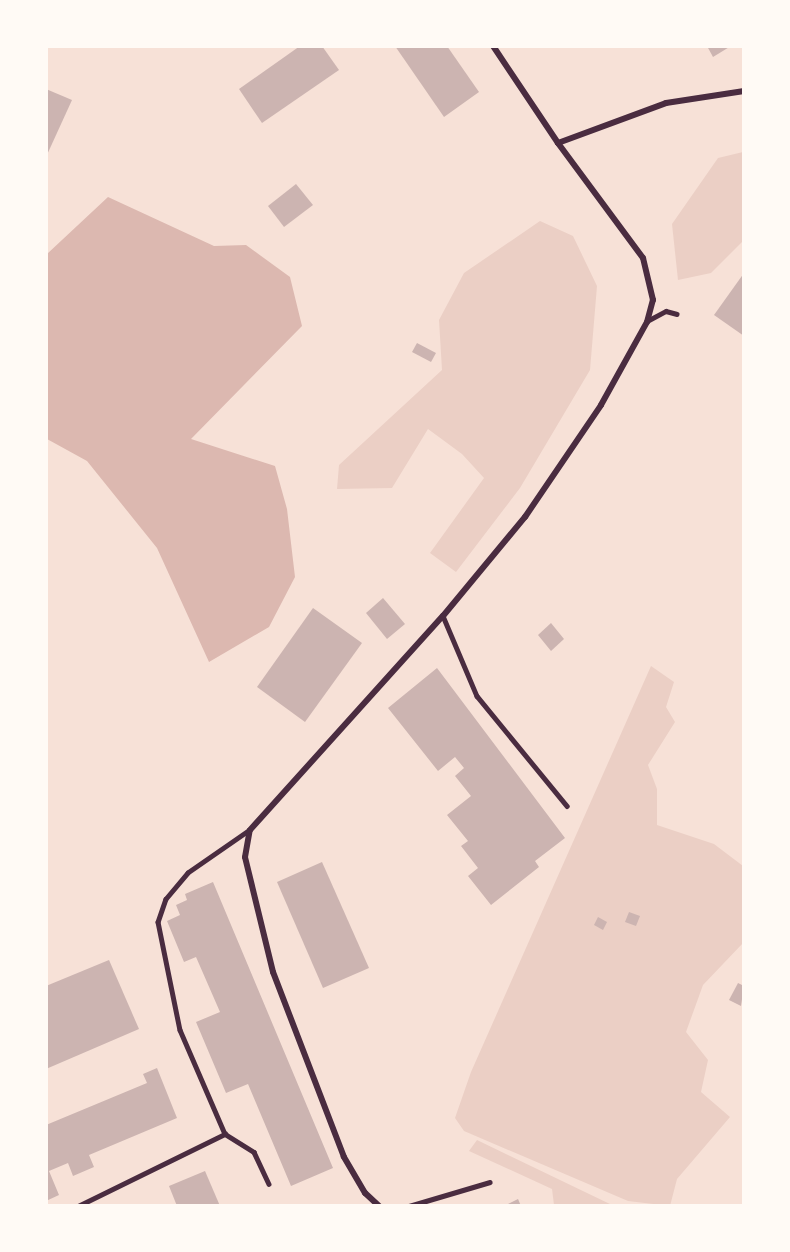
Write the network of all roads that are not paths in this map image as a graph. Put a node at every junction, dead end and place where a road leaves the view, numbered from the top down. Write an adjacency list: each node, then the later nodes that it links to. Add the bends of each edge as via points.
1 (493, 46): 3 (street)
2 (744, 91): 3 (street, via 666,103)
3 (558, 143): 5 (street, via 643,258 653,288)
4 (678, 314): 5 (lane, via 657,314)
5 (647, 322): 6 (street, via 601,405 525,517)
6 (443, 616): 7 (lane, via 477,696); 8 (street)
7 (567, 806)
8 (250, 830): 9 (lane, via 188,873 166,898 158,922 160,949 180,1030); 13 (street, via 245,857 273,972 344,1157 365,1193)
9 (225, 1134): 11 (lane, via 254,1152); 12 (lane, via 124,1187)
10 (490, 1182): 14 (lane)
11 (268, 1184)
12 (78, 1206)
13 (379, 1206)
14 (409, 1206)

